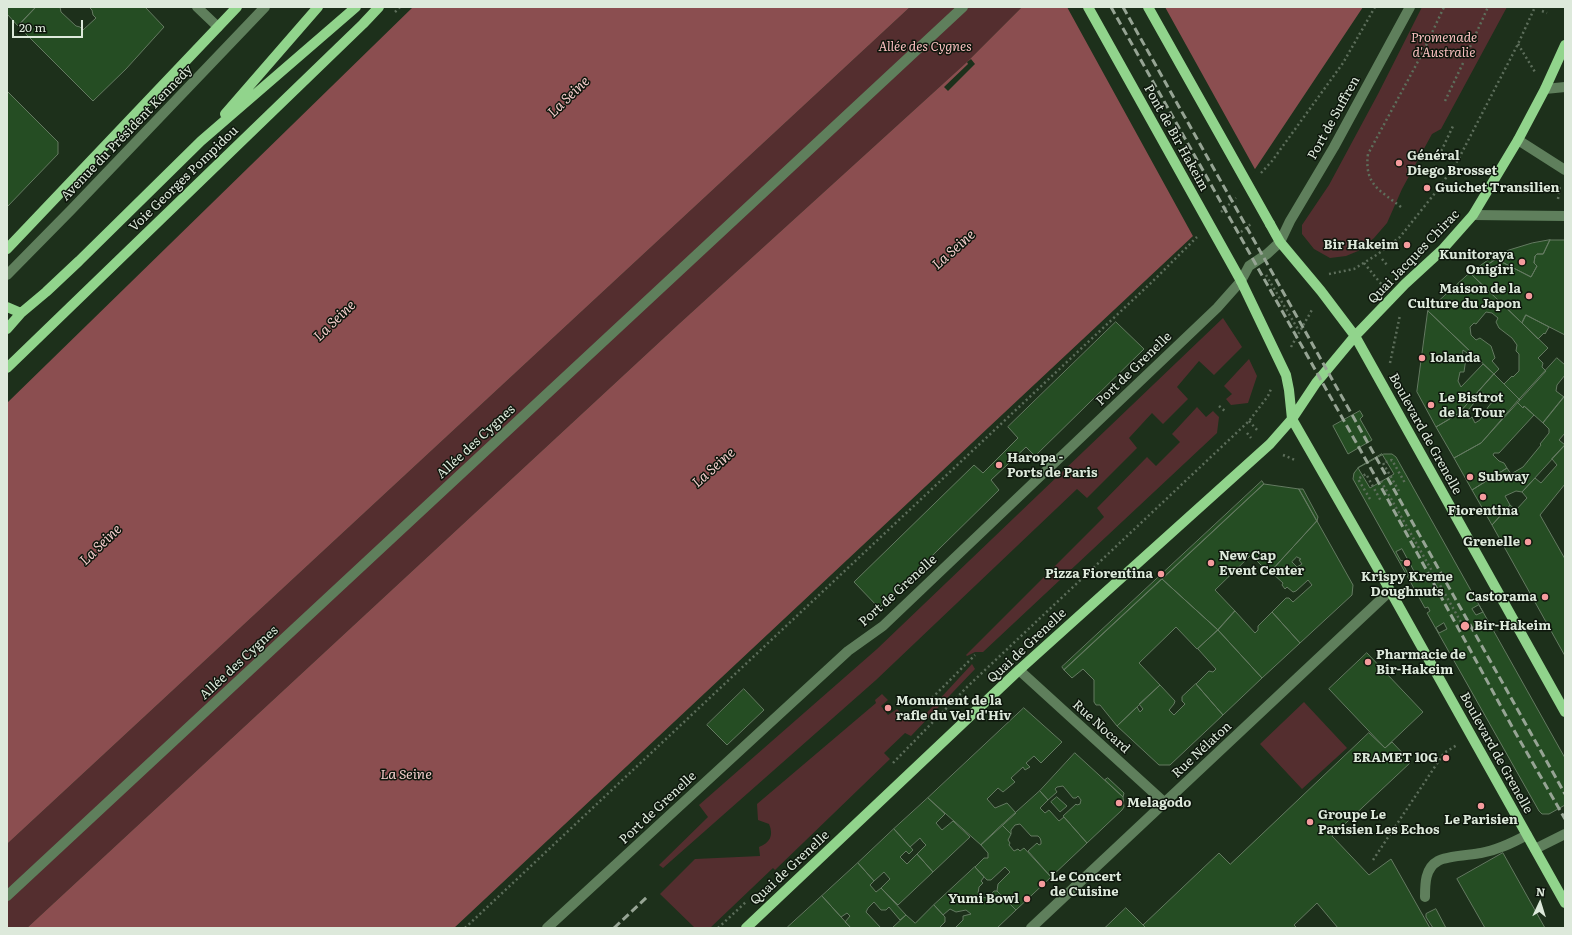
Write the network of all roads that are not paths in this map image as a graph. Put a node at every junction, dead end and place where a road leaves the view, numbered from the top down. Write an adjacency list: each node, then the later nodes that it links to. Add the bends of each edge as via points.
1 (197, 7): 11 (street)
2 (238, 7): 11 (main road, Avenue du Président Kennedy)
3 (266, 7): 22 (street, Avenue du Président Kennedy)
4 (318, 7): 16 (main road)
5 (356, 7): 16 (main road)
6 (378, 7): 28 (main road, Voie Georges Pompidou)
7 (962, 7): 37 (street, Allée des Cygnes)
8 (1088, 7): 23 (main road, Pont de Bir Hakeim, bridge)
9 (1148, 7): 20 (main road, bridge)
10 (1410, 7): 20 (street, Port de Suffren)
11 (218, 27): 21 (main road, Avenue du Président Kennedy)
12 (1565, 45): 14 (main road, Quai Jacques Chirac)
13 (1565, 87): 14 (street)
14 (1545, 89): 15 (main road, Quai Jacques Chirac)
15 (1518, 140): 17 (street); 18 (main road, Quai Jacques Chirac)
16 (201, 141): 25 (main road, via 79,261)
17 (1563, 175)
18 (1474, 215): 19 (street); 27 (main road, Quai Jacques Chirac)
19 (1565, 216)
20 (1280, 242): 23 (street, Port de Grenelle, via 1249,266); 27 (main road, Boulevard de Grenelle)
21 (7, 249)
22 (7, 275)
23 (1240, 281): 29 (main road, Pont de Bir Hakeim, via 1286,375); 40 (street, Port de Grenelle, via 1217,308 883,626 848,650)
24 (7, 308): 25 (main road)
25 (21, 313): 26 (main road)
26 (7, 328)
27 (1356, 336): 29 (main road, Quai Jacques Chirac, via 1316,383); 32 (main road, Boulevard de Grenelle)
28 (7, 368)
29 (1292, 419): 30 (main road, Boulevard de Grenelle); 31 (main road, Quai de Grenelle, via 1270,444)
30 (1390, 590): 33 (street, Rue Nélaton); 35 (main road, Boulevard de Grenelle)
31 (1020, 670): 33 (street, Rue Nocard); 41 (main road, Quai de Grenelle)
32 (1565, 712)
33 (1165, 803): 42 (street, Rue Nélaton)
34 (1565, 834): 36 (street)
35 (1527, 835): 36 (main road, Boulevard de Grenelle); 38 (street, via 1489,851 1438,860 1425,879)
36 (1535, 849): 39 (main road, Boulevard de Grenelle)
37 (7, 896)
38 (1425, 896)
39 (1565, 903)
40 (547, 928)
41 (746, 928)
42 (1031, 928)

